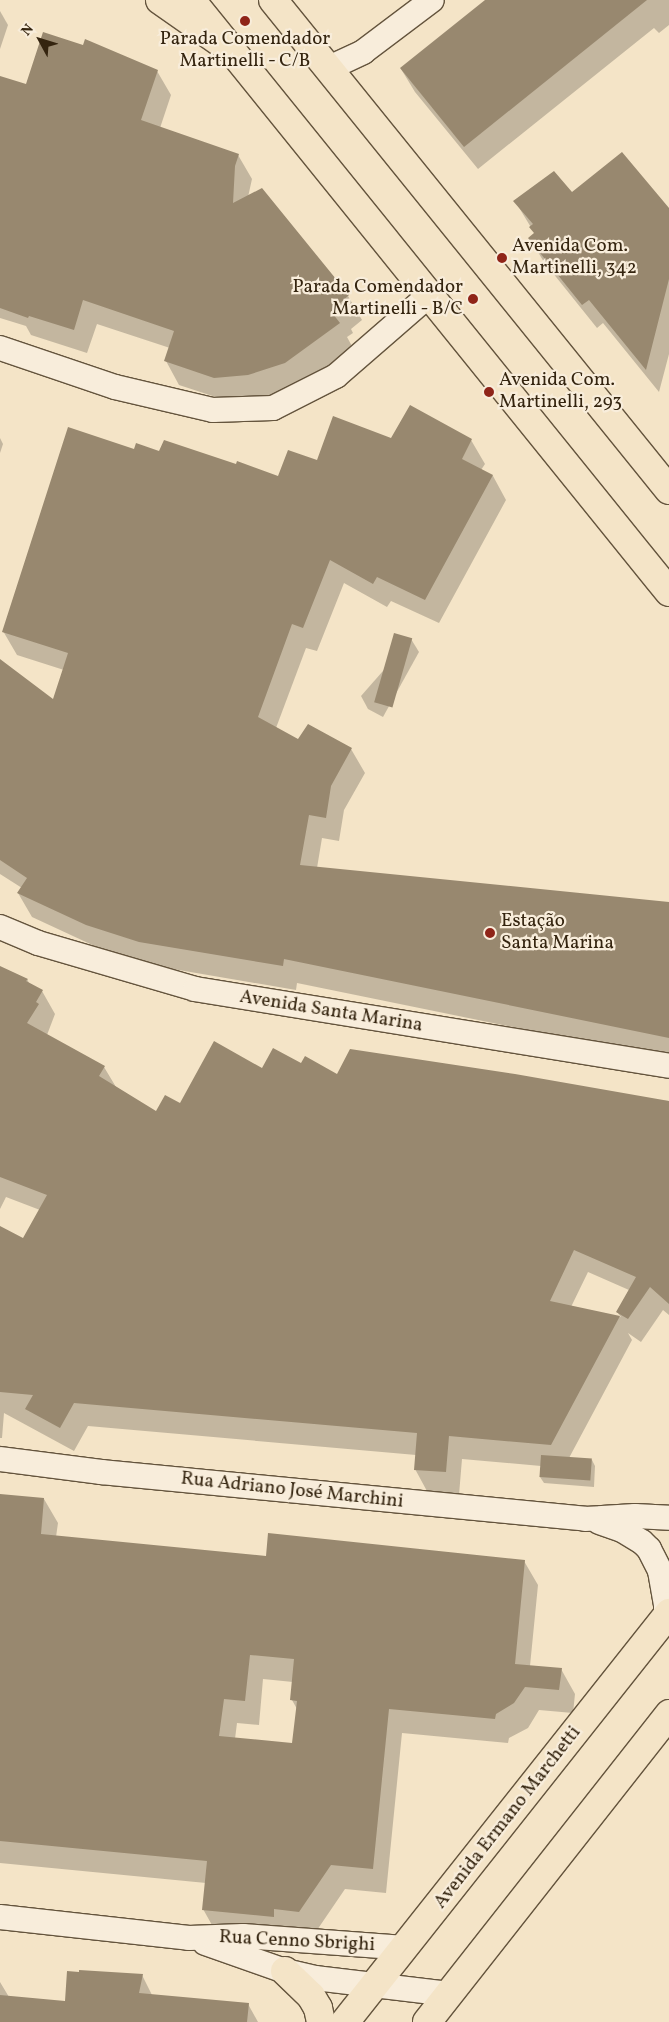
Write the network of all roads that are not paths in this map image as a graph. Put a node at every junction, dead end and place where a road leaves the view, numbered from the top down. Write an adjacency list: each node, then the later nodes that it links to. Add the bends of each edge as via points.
1 (160, 0): 5 (main road)
2 (191, 0): 5 (main road)
3 (273, 0): 6 (main road)
4 (432, 0): 6 (street, via 364,52)
5 (230, 49): 7 (main road)
6 (327, 69): 9 (main road)
7 (428, 296): 8 (street, via 336,376 273,408 213,410 115,387); 10 (main road)
8 (0, 348)
9 (669, 490)
10 (669, 592)
11 (0, 927): 12 (street, Avenida Santa Marina, via 38,943 195,989)
12 (669, 1066)
13 (0, 1459): 15 (street, Rua Adriano José Marchini, via 101,1472)
14 (669, 1518): 15 (street, Rua Adriano José Marchini)
15 (585, 1519): 16 (street, Rua Adriano José Marchini, via 622,1530 649,1548 660,1571)
16 (667, 1615): 20 (main road, Avenida Ermano Marchetti)
17 (669, 1714): 23 (main road)
18 (0, 1917): 19 (street, Rua Cenno Sbrighi)
19 (189, 1938): 20 (street, Rua Cenno Sbrighi, via 243,1936); 21 (street, Rua Cenno Sbrighi)
20 (405, 1948): 22 (main road, Avenida Ermano Marchetti)
21 (285, 1970): 22 (street, Rua Cenno Sbrighi, via 338,1982); 24 (main road, via 311,1996)
22 (374, 1984): 23 (street, Rua Cenno Sbrighi); 25 (main road, Avenida Ermano Marchetti)
23 (450, 1994): 26 (main road)
24 (321, 2022)
25 (345, 2022)
26 (427, 2022)

